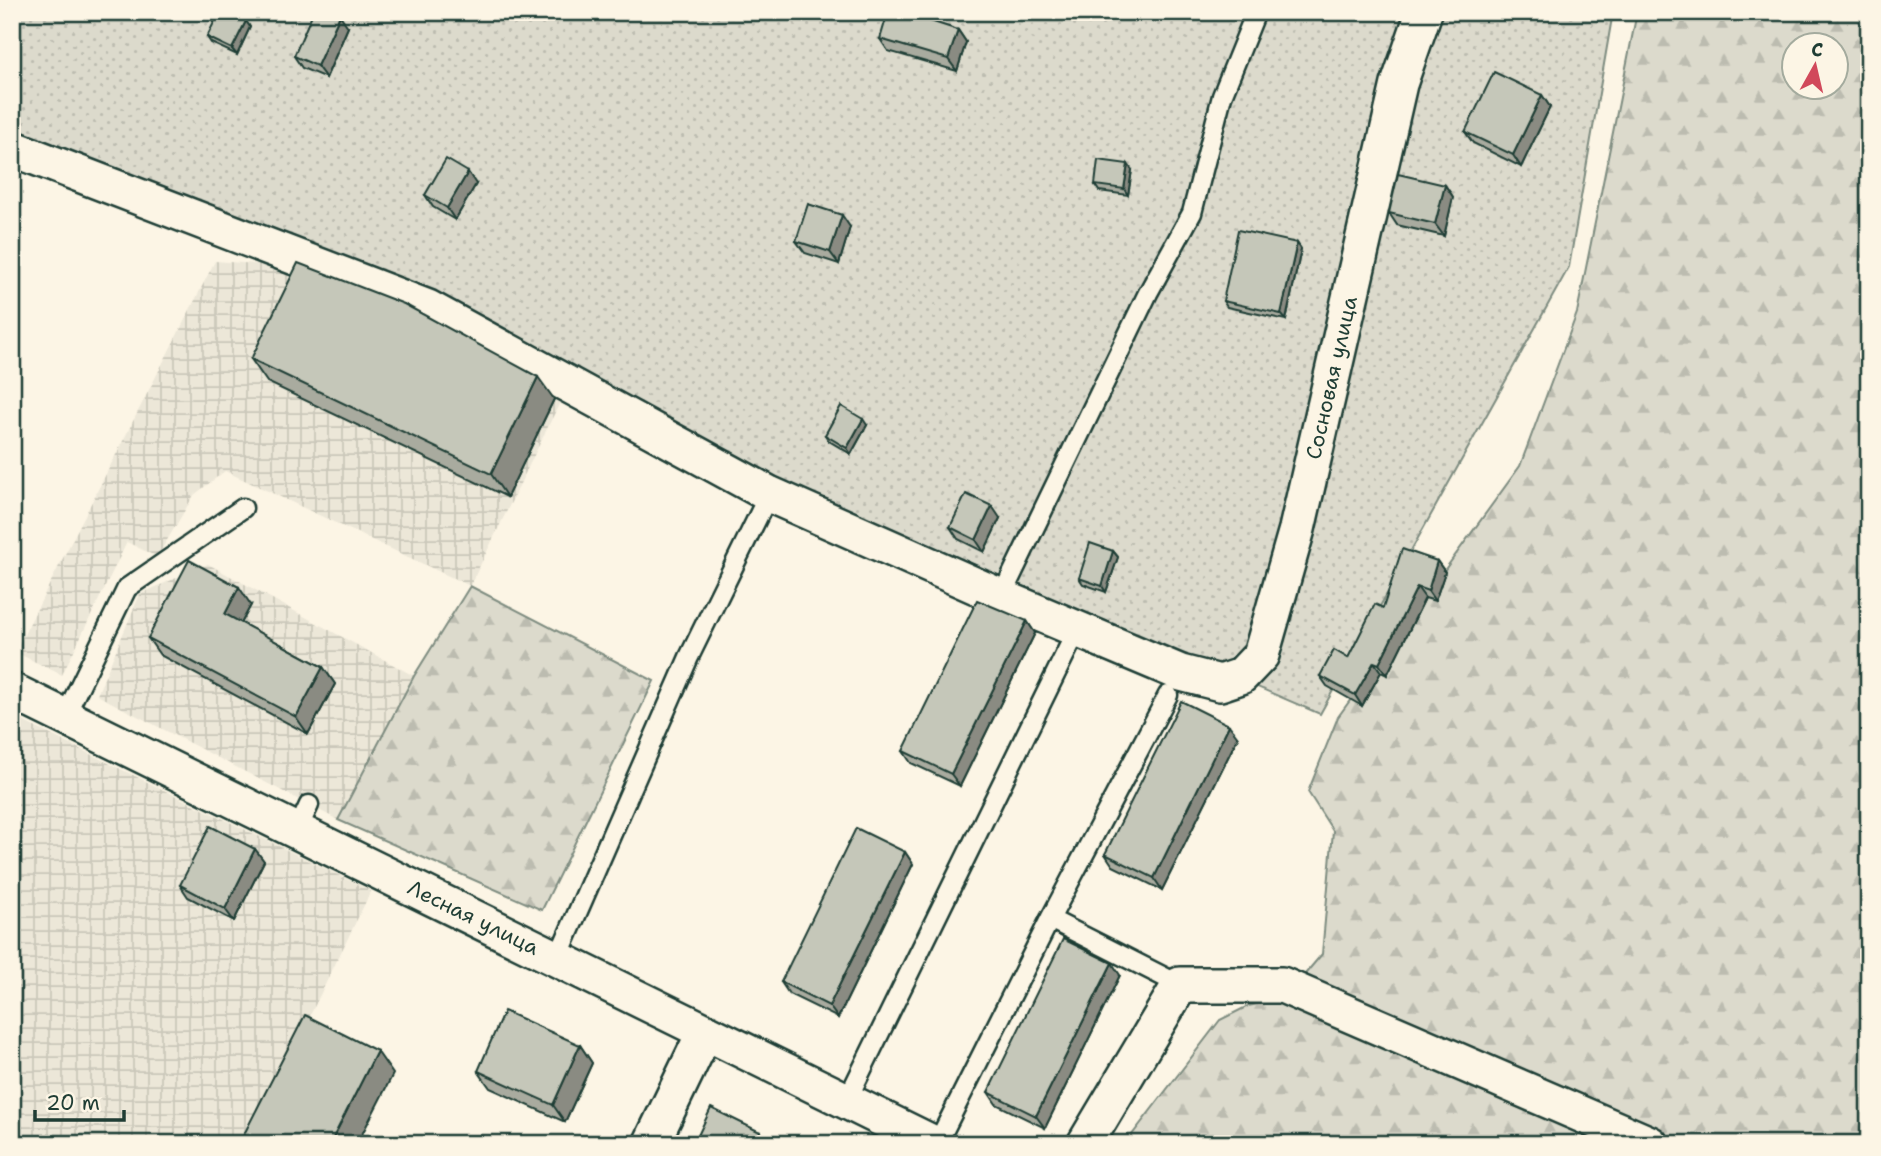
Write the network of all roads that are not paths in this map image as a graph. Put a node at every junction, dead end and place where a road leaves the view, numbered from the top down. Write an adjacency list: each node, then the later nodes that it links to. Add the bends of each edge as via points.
1 (1256, 12): 6 (lane, via 1222,96 1192,213 1148,293)
2 (1424, 12): 8 (street, Сосновая улица, via 1399,84 1297,529 1261,655 1241,676 1220,683)
3 (12, 148): 4 (street, Сосновая улица, via 428,308)
4 (769, 494): 6 (street, Сосновая улица); 12 (lane, via 689,657)
5 (243, 508): 10 (lane, via 127,588)
6 (1001, 597): 7 (street, Сосновая улица)
7 (1078, 628): 8 (street, Сосновая улица); 15 (lane)
8 (1175, 684): 11 (lane)
9 (12, 691): 10 (street, Лесная улица)
10 (65, 716): 12 (street, Лесная улица, via 303,817)
11 (1050, 919): 13 (lane); 17 (lane)
12 (558, 957): 14 (street, Лесная улица)
13 (1180, 985): 18 (street); 19 (street, via 1282,985)
14 (705, 1032): 15 (street, Лесная улица); 16 (street)
15 (846, 1100): 17 (street, Лесная улица)
16 (651, 1144)
17 (936, 1144)
18 (1085, 1144)
19 (1650, 1144)

